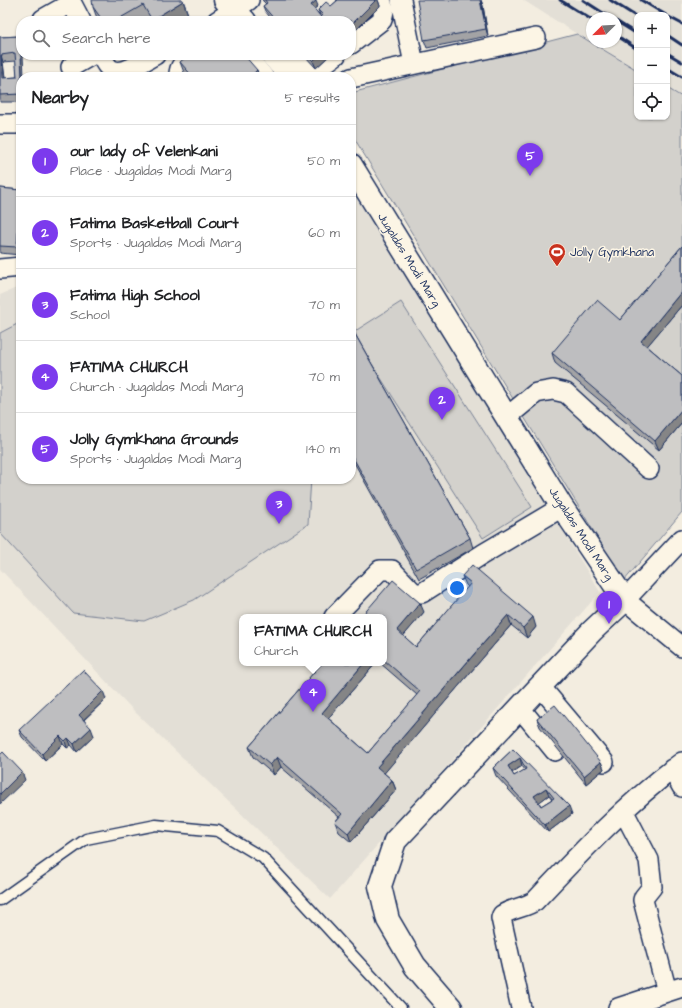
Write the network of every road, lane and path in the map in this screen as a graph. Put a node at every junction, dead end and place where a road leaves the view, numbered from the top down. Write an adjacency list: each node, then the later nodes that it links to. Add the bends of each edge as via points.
1 (381, 0): 9 (street, via 384,11 382,20)
2 (401, 0): 16 (street)
3 (71, 2): 5 (street); 6 (street)
4 (240, 12): 7 (street)
5 (48, 16)
6 (78, 16)
7 (230, 16)
8 (536, 38): 16 (street)
9 (356, 40)
10 (83, 60): 17 (street)
11 (104, 60): 12 (street, via 114,71 128,70)
12 (146, 60)
13 (185, 60): 19 (street)
14 (250, 60): 20 (street)
15 (320, 60): 18 (street)
16 (414, 64): 21 (street)
17 (71, 67)
18 (291, 69)
19 (179, 72)
20 (260, 72)
21 (356, 77)
22 (356, 173): 25 (street, Jugaldas Modi Marg)
23 (16, 267): 24 (street)
24 (0, 269)
25 (507, 417): 26 (street, via 536,393 553,390 566,393); 27 (street, Jugaldas Modi Marg)
26 (648, 469)
27 (562, 507): 29 (street, Jugaldas Modi Marg); 30 (street, via 422,593 414,593 392,570 380,570)
28 (682, 539): 29 (street)
29 (625, 600): 31 (street); 32 (street)
30 (337, 614)
31 (682, 647)
32 (532, 695): 33 (street, via 551,713 536,727); 34 (street); 41 (street, via 395,841 380,886 388,920 415,966)
33 (555, 751)
34 (604, 762)
35 (677, 766): 36 (street); 37 (street)
36 (682, 787)
37 (624, 812): 39 (street, via 649,860 652,887 643,900); 42 (street, via 535,901 502,915)
38 (0, 900): 40 (lane, via 86,839 156,825 218,831 263,858)
39 (674, 990): 43 (street)
40 (401, 1008)
41 (451, 1008)
42 (521, 1008)
43 (618, 1008)

